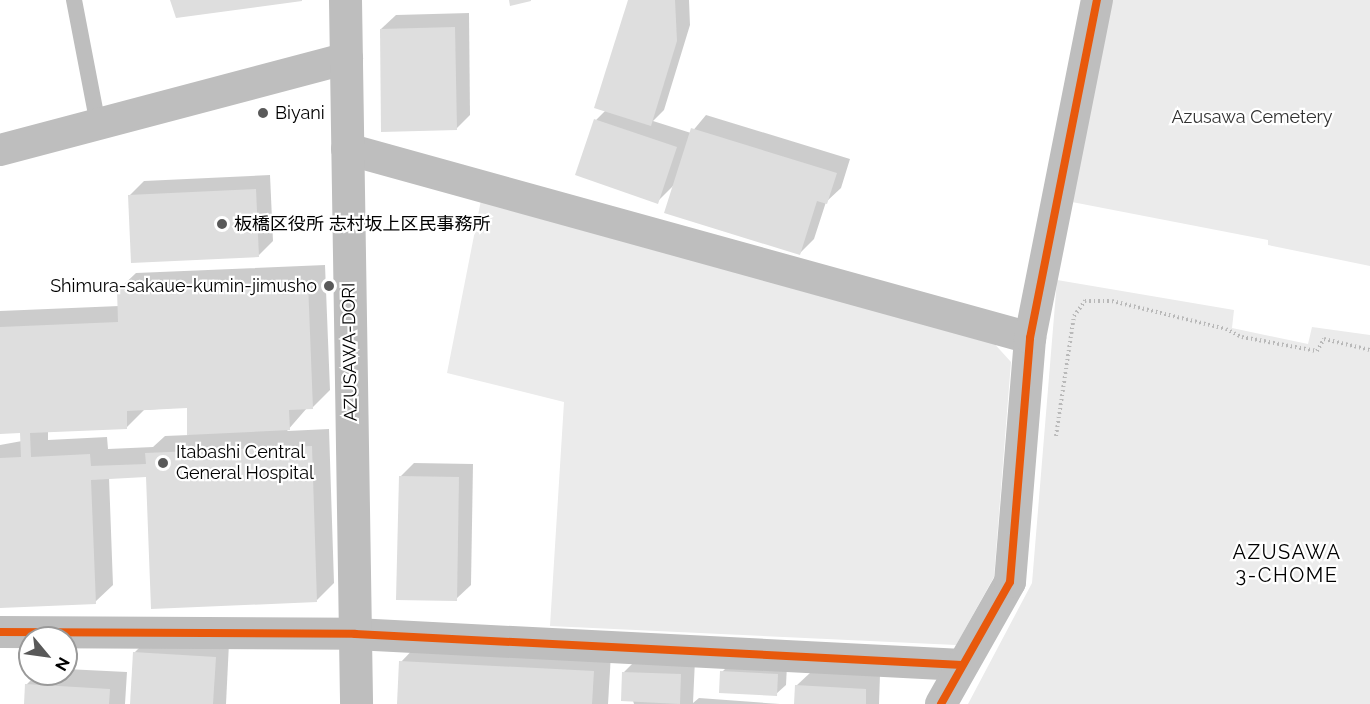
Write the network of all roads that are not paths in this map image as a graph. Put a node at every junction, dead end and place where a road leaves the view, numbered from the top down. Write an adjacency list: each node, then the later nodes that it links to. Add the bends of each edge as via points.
1 (74, 0): 5 (lane)
2 (345, 0): 4 (street, AZUSAWA-DORI)
3 (1097, 0): 8 (street)
4 (348, 58): 5 (street); 6 (street, AZUSAWA-DORI)
5 (98, 125): 7 (street)
6 (347, 149): 8 (street); 10 (street, AZUSAWA-DORI)
7 (0, 150)
8 (1030, 338): 11 (street, via 1010,582)
9 (0, 632): 10 (street)
10 (355, 634): 11 (street); 12 (street, AZUSAWA-DORI)
11 (962, 665): 13 (street)
12 (356, 704)
13 (941, 704)

